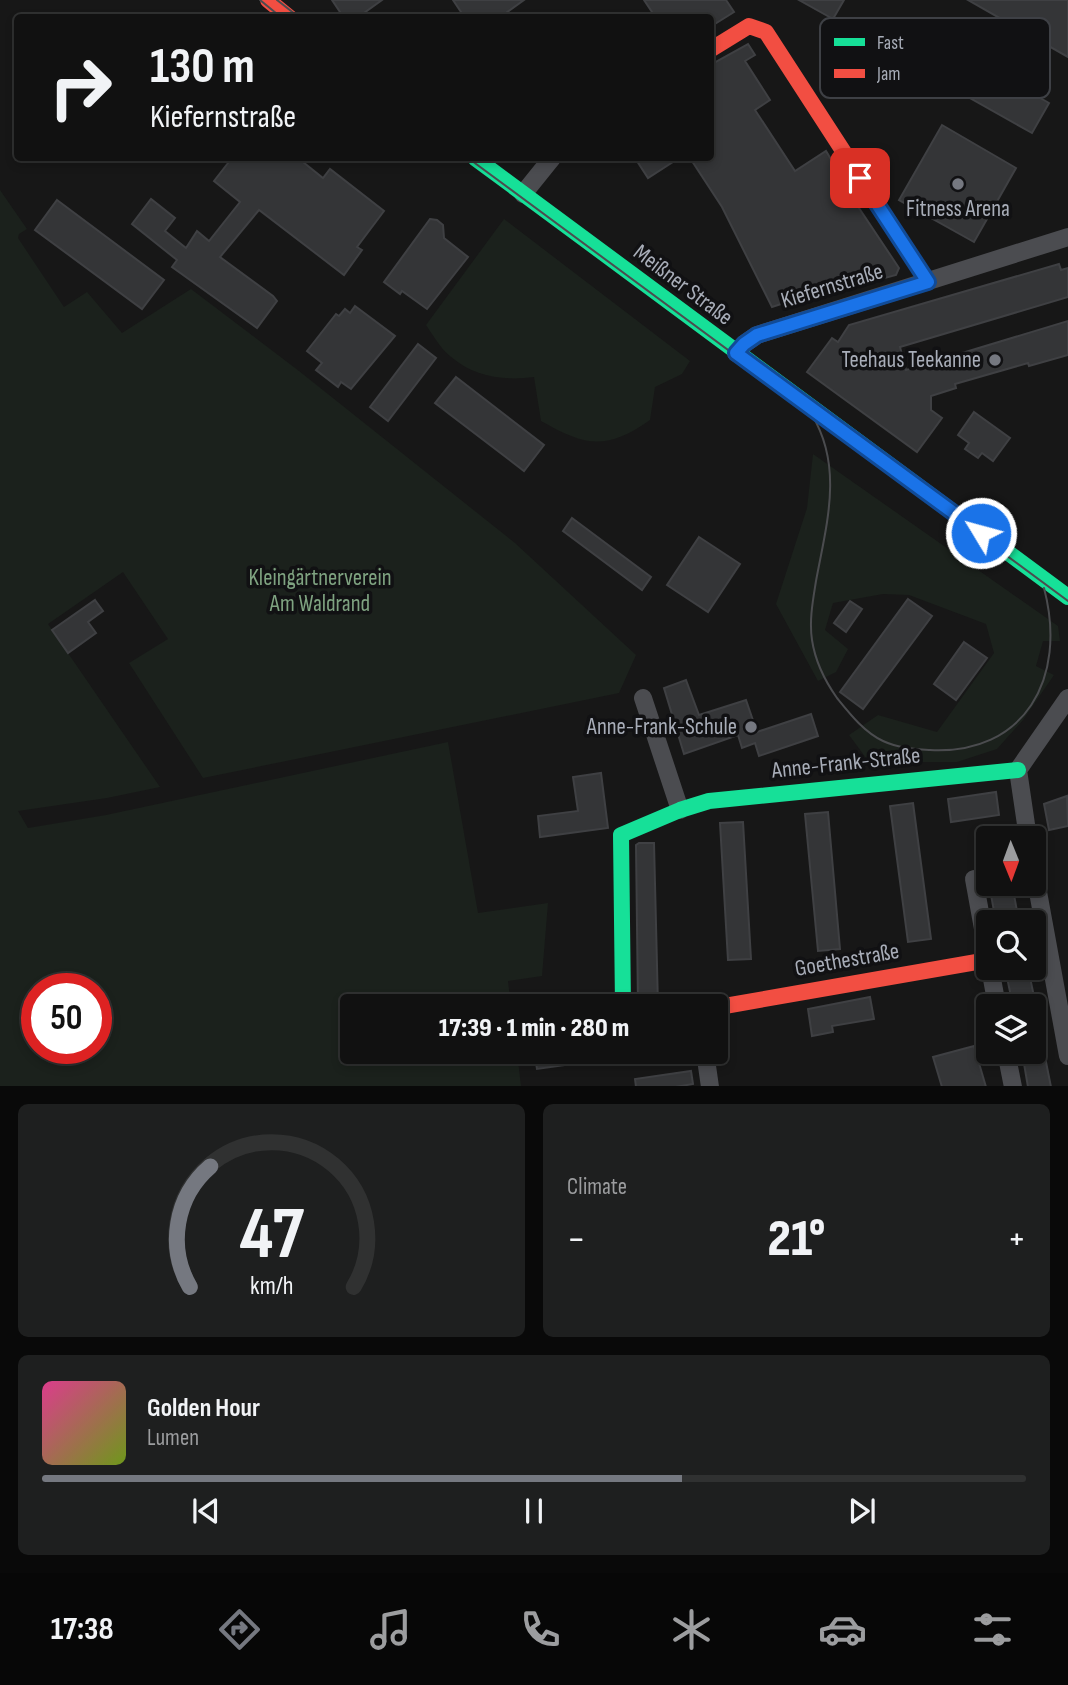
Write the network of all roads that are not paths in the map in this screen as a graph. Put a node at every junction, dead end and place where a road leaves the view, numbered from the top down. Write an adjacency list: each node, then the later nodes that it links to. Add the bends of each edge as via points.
1 (268, 0): 2 (street)
2 (285, 14)
3 (714, 48): 8 (street, via 749,26 766,32)
4 (479, 161): 6 (street, Meißner Straße)
5 (550, 161): 6 (street)
6 (523, 194): 9 (street, Meißner Straße)
7 (1068, 237): 8 (street, Kiefernstraße)
8 (928, 282): 9 (street, Kiefernstraße, via 757,335)
9 (736, 353): 10 (street, Meißner Straße)
10 (1068, 597)
11 (643, 698): 14 (street)
12 (1068, 698): 13 (street)
13 (1018, 770): 14 (street, Anne-Frank-Straße, via 709,801); 15 (street)
14 (680, 810): 20 (street, Anne-Frank-Straße, via 621,835)
15 (1026, 826)
16 (974, 879): 18 (street)
17 (1039, 896): 22 (street)
18 (980, 910)
19 (976, 963): 21 (street, Goethestraße)
20 (623, 994)
21 (728, 1005)
22 (1068, 1056)
23 (707, 1064): 25 (street)
24 (1008, 1064): 26 (street)
25 (710, 1086)
26 (1013, 1086)

